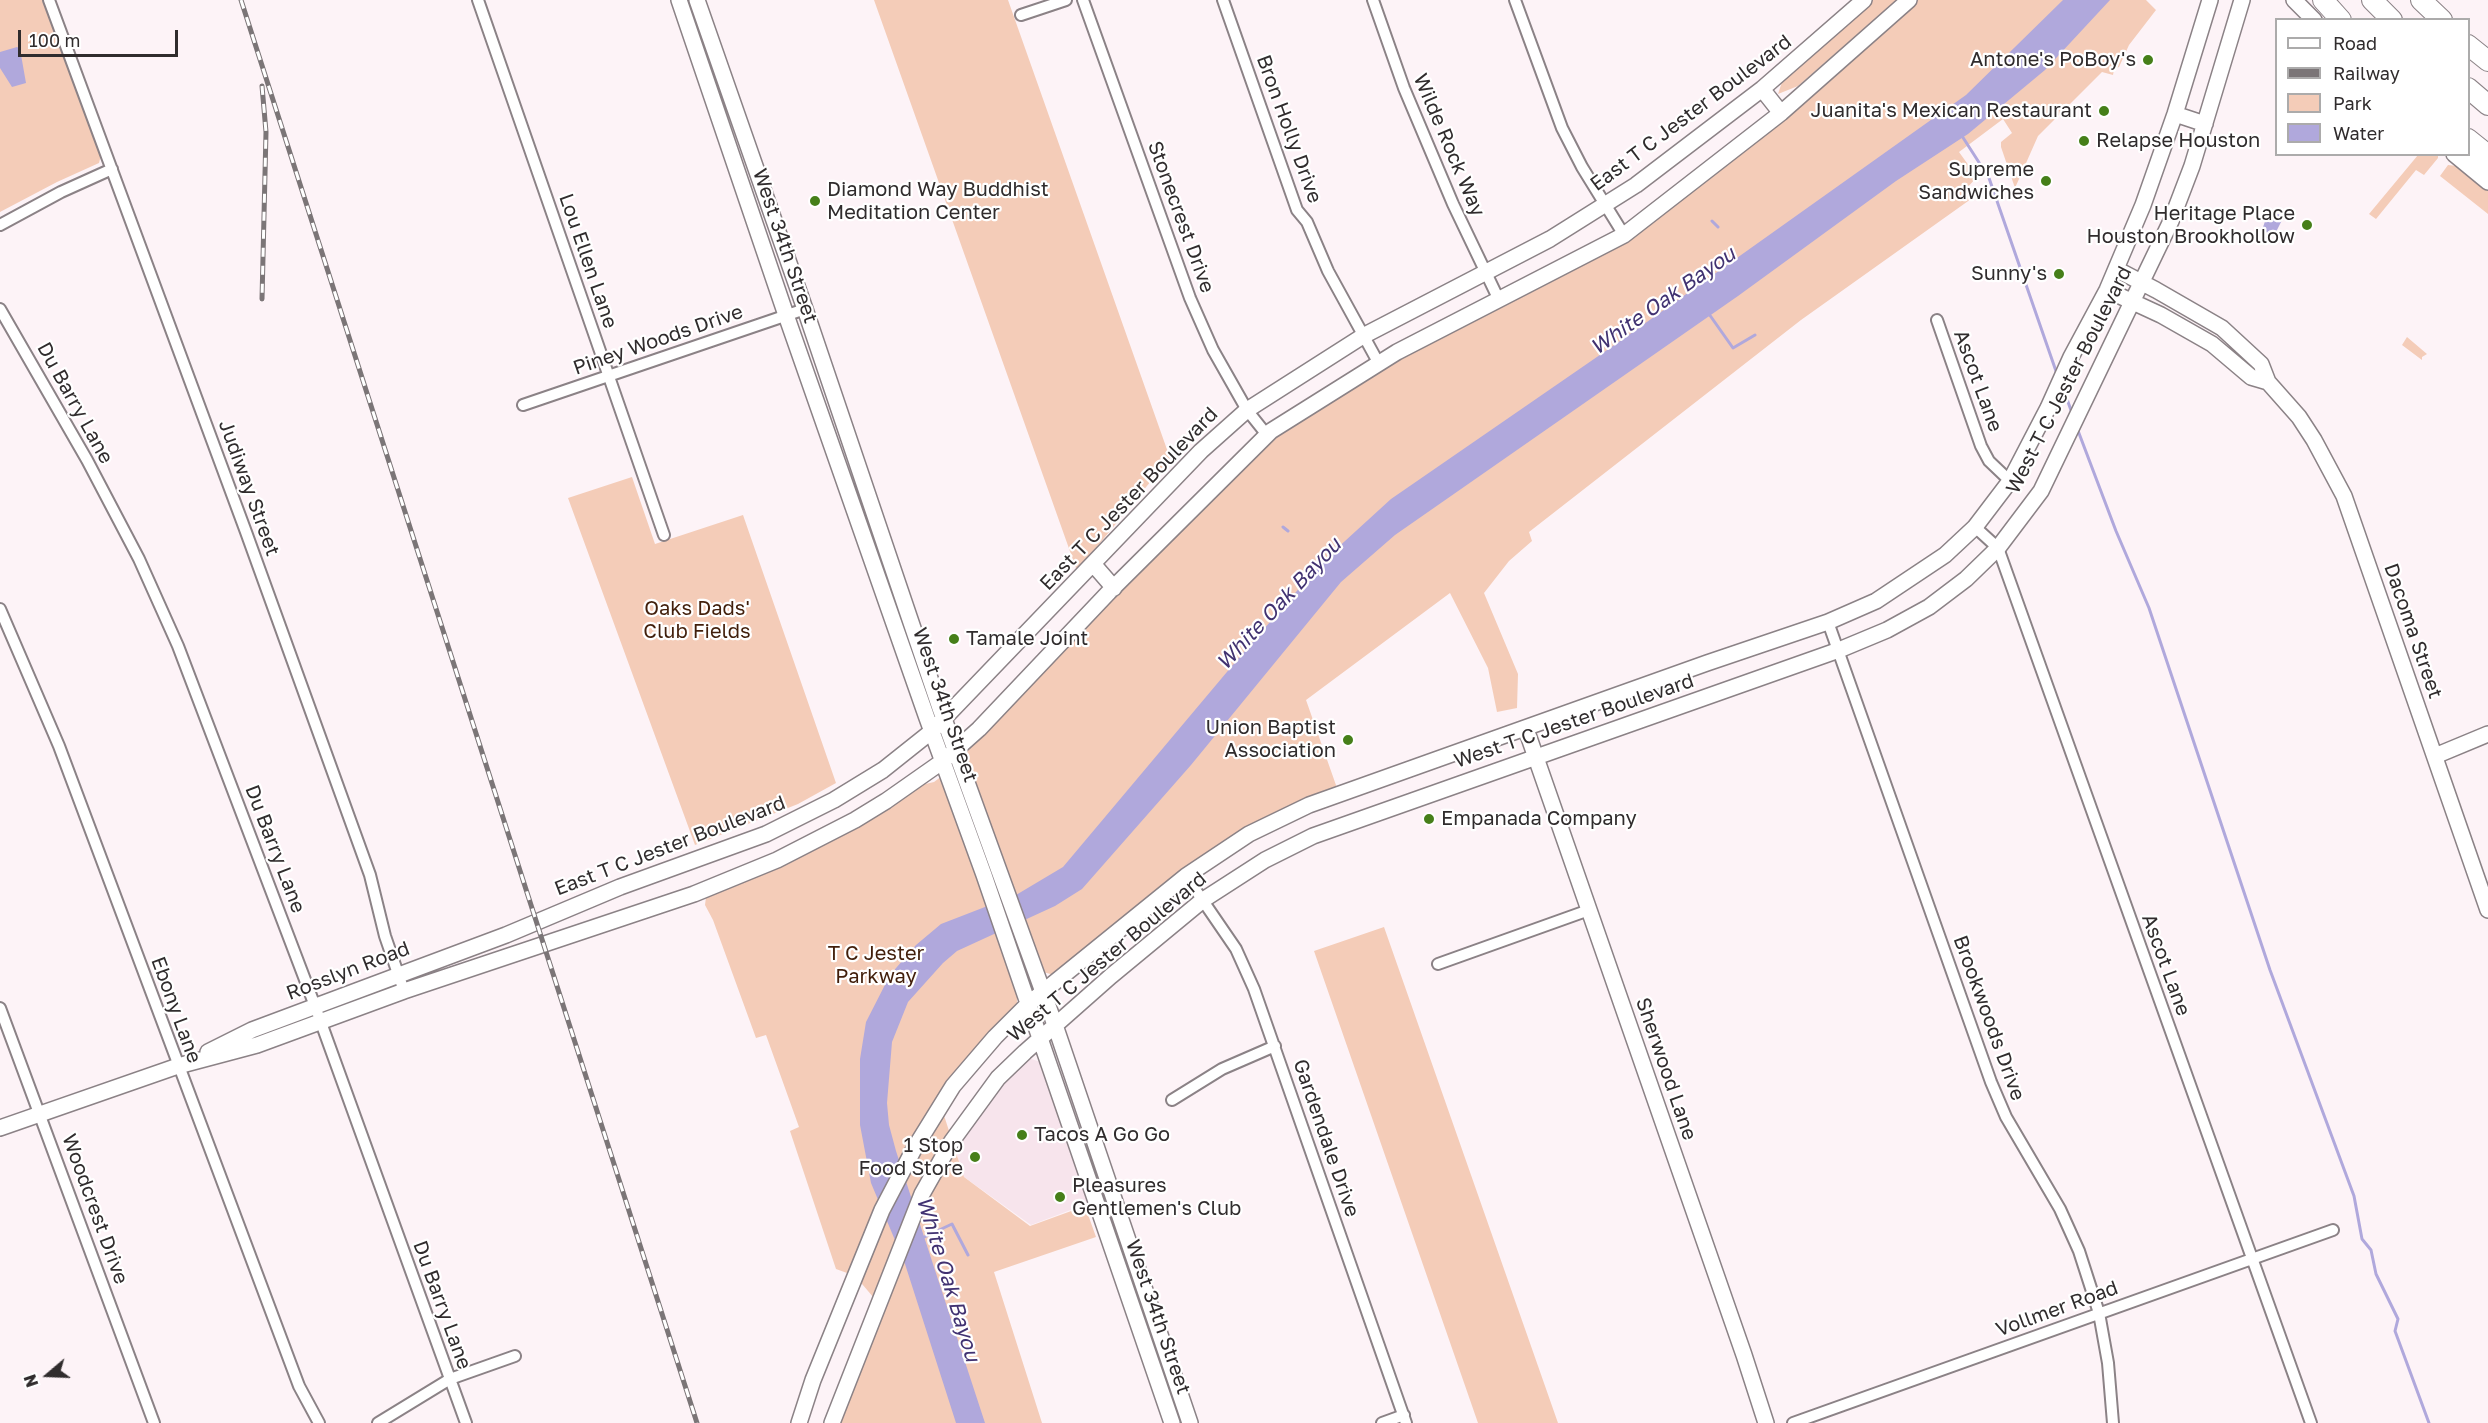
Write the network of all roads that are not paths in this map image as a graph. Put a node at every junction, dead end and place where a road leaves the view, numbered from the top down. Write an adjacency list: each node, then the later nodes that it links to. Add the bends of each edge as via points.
1 (50, 0): 37 (street, Judiway Street)
2 (478, 0): 57 (street, Lou Ellen Lane)
3 (679, 0): 25 (main road, West 34th Street)
4 (697, 0): 23 (main road, West 34th Street)
5 (1066, 0): 18 (street)
6 (1083, 0): 60 (street, Stonecrest Drive, via 1190,298 1213,350)
7 (1223, 0): 55 (street, Bron Holly Drive, via 1297,210 1307,222)
8 (1374, 0): 46 (street, Wilde Rock Way, via 1404,87)
9 (1515, 0): 42 (street, via 1562,128)
10 (1864, 0): 27 (main road, East T C Jester Boulevard)
11 (1909, 0): 30 (main road)
12 (2210, 0): 31 (main road, West T C Jester Boulevard)
13 (2241, 0): 32 (main road, West T C Jester Boulevard)
14 (2294, 0): 19 (main road)
15 (2323, 0): 20 (highway)
16 (2372, 0): 21 (highway)
17 (2421, 0): 22 (highway)
18 (1020, 15)
19 (2312, 18)
20 (2339, 18)
21 (2390, 18)
22 (2440, 18)
23 (714, 46): 25 (main road); 39 (main road, West 34th Street)
24 (2470, 46): 26 (highway)
25 (697, 52): 40 (main road, West 34th Street)
26 (2488, 61)
27 (1762, 89): 30 (main road); 42 (main road, East T C Jester Boulevard)
28 (2470, 89): 29 (highway)
29 (2488, 105)
30 (1781, 113): 44 (main road)
31 (2175, 114): 32 (main road); 45 (main road, West T C Jester Boulevard)
32 (2205, 124): 47 (main road, West T C Jester Boulevard, via 2171,221)
33 (2470, 140): 34 (highway)
34 (2488, 154)
35 (2456, 156): 41 (main road)
36 (2468, 156): 38 (highway)
37 (112, 169): 43 (street); 92 (street, Judiway Street, via 370,875)
38 (2488, 172)
39 (759, 174): 40 (main road); 52 (main road, West 34th Street)
40 (740, 181): 53 (main road, West 34th Street)
41 (2488, 182)
42 (1606, 205): 44 (street); 46 (main road, East T C Jester Boulevard)
43 (0, 225)
44 (1624, 235): 49 (main road)
45 (2116, 269): 47 (main road, Dacoma Street); 48 (main road, West T C Jester Boulevard)
46 (1486, 273): 49 (street, Wilde Rock Way); 55 (main road, East T C Jester Boulevard)
47 (2142, 283): 50 (main road, West T C Jester Boulevard); 58 (main road, Dacoma Street, via 2222,328 2261,364)
48 (2107, 290): 50 (main road, Dacoma Street); 62 (main road, West T C Jester Boulevard)
49 (1499, 300): 56 (main road)
50 (2133, 302): 58 (main road, Dacoma Street, via 2212,344 2251,377); 65 (main road, West T C Jester Boulevard, via 2041,491)
51 (0, 309): 96 (street, Du Barry Lane, via 140,559 178,646)
52 (806, 309): 53 (street, Piney Woods Drive); 66 (main road, West 34th Street)
53 (786, 315): 57 (street, Piney Woods Drive); 67 (main road, West 34th Street)
54 (1936, 320): 62 (street, Ascot Lane, via 1981,446 1989,461)
55 (1363, 336): 56 (street, Bron Holly Drive); 60 (main road, East T C Jester Boulevard)
56 (1378, 362): 61 (main road)
57 (609, 377): 59 (street, Piney Woods Drive); 64 (street, Lou Ellen Lane)
58 (2268, 382): 78 (main road, Dacoma Street, via 2299,417 2344,496)
59 (523, 405)
60 (1247, 410): 61 (street, Stonecrest Drive); 68 (main road, East T C Jester Boulevard, via 1201,450)
61 (1267, 435): 69 (main road)
62 (2010, 481): 63 (main road, West T C Jester Boulevard)
63 (1975, 527): 65 (street, Ascot Lane); 71 (main road, West T C Jester Boulevard, via 1945,555 1895,589)
64 (664, 535)
65 (1998, 548): 72 (main road, West T C Jester Boulevard, via 1929,607); 109 (street, Ascot Lane)
66 (886, 549): 67 (main road); 73 (main road, West 34th Street)
67 (870, 554): 75 (main road, West 34th Street)
68 (1094, 565): 69 (main road); 73 (main road, East T C Jester Boulevard)
69 (1114, 588): 77 (main road)
70 (0, 609): 102 (street, Ebony Lane, via 59,746)
71 (1828, 622): 72 (street, Brookwoods Drive); 74 (main road, West T C Jester Boulevard)
72 (1839, 650): 79 (main road, West T C Jester Boulevard); 110 (street, Brookwoods Drive, via 1991,1082 2006,1117 2060,1209 2079,1251)
73 (944, 717): 75 (main road, East T C Jester Boulevard); 77 (main road, West 34th Street)
74 (1526, 729): 79 (main road, Sherwood Lane); 84 (main road, West T C Jester Boulevard, via 1309,805 1249,834)
75 (932, 731): 80 (main road, West 34th Street); 81 (main road, East T C Jester Boulevard, via 883,771)
76 (2488, 734): 78 (main road)
77 (956, 749): 80 (main road); 83 (main road, West 34th Street)
78 (2435, 756): 88 (main road, Dacoma Street)
79 (1536, 758): 86 (main road, West T C Jester Boulevard, via 1313,836 1265,860); 87 (main road, Sherwood Lane)
80 (943, 761): 82 (main road, via 855,820); 83 (main road, West 34th Street)
81 (766, 834): 82 (main road); 85 (main road, East T C Jester Boulevard)
82 (777, 860): 90 (main road)
83 (991, 872): 94 (main road, West 34th Street); 95 (main road, West 34th Street)
84 (1186, 876): 86 (street, Gardendale Drive); 94 (main road, West T C Jester Boulevard)
85 (590, 900): 89 (main road, East T C Jester Boulevard); 90 (main road)
86 (1203, 900): 99 (main road, West T C Jester Boulevard); 101 (street, Gardendale Drive, via 1236,950)
87 (1589, 910): 91 (street); 123 (main road, Sherwood Lane)
88 (2488, 910)
89 (536, 921): 92 (main road, Rosslyn Road)
90 (598, 927): 93 (main road, Rosslyn Road)
91 (1438, 964)
92 (398, 975): 93 (street, Judiway Street); 96 (main road, Rosslyn Road)
93 (404, 991): 98 (main road, Rosslyn Road)
94 (1042, 992): 95 (main road, West T C Jester Boulevard); 99 (main road, West 34th Street)
95 (1028, 1004): 100 (main road, West 34th Street); 105 (main road, West T C Jester Boulevard, via 953,1086)
96 (315, 1006): 98 (street, Du Barry Lane); 102 (main road, Rosslyn Road, via 252,1030)
97 (0, 1008): 104 (street, Woodcrest Drive)
98 (321, 1022): 102 (main road, Rosslyn Road, via 257,1045); 112 (street, Du Barry Lane)
99 (1055, 1025): 100 (main road, West T C Jester Boulevard); 121 (main road, West 34th Street)
100 (1040, 1038): 107 (main road, West T C Jester Boulevard, via 998,1078); 120 (main road, West 34th Street)
101 (1275, 1046): 103 (street, via 1222,1069); 113 (street, Gardendale Drive)
102 (178, 1066): 104 (main road, Rosslyn Road); 115 (street, Ebony Lane, via 299,1386)
103 (1172, 1100)
104 (41, 1113): 106 (main road, Rosslyn Road); 114 (street, Woodcrest Drive)
105 (928, 1126): 107 (main road); 118 (main road, West T C Jester Boulevard, via 882,1210)
106 (0, 1128)
107 (952, 1141): 119 (main road, West T C Jester Boulevard, via 922,1194)
108 (2332, 1230): 109 (street, Vollmer Road)
109 (2252, 1259): 110 (street, Vollmer Road); 126 (street, Ascot Lane)
110 (2099, 1313): 124 (street, Vollmer Road); 125 (street, Brookwoods Drive)
111 (514, 1356): 112 (street)
112 (450, 1379): 116 (street); 117 (street, Du Barry Lane)
113 (1405, 1419): 122 (street)
114 (154, 1423)
115 (319, 1423)
116 (378, 1423)
117 (466, 1423)
118 (799, 1423)
119 (832, 1423)
120 (1172, 1423)
121 (1190, 1423)
122 (1382, 1423)
123 (1766, 1423)
124 (1793, 1423)
125 (2113, 1423)
126 (2311, 1423)

